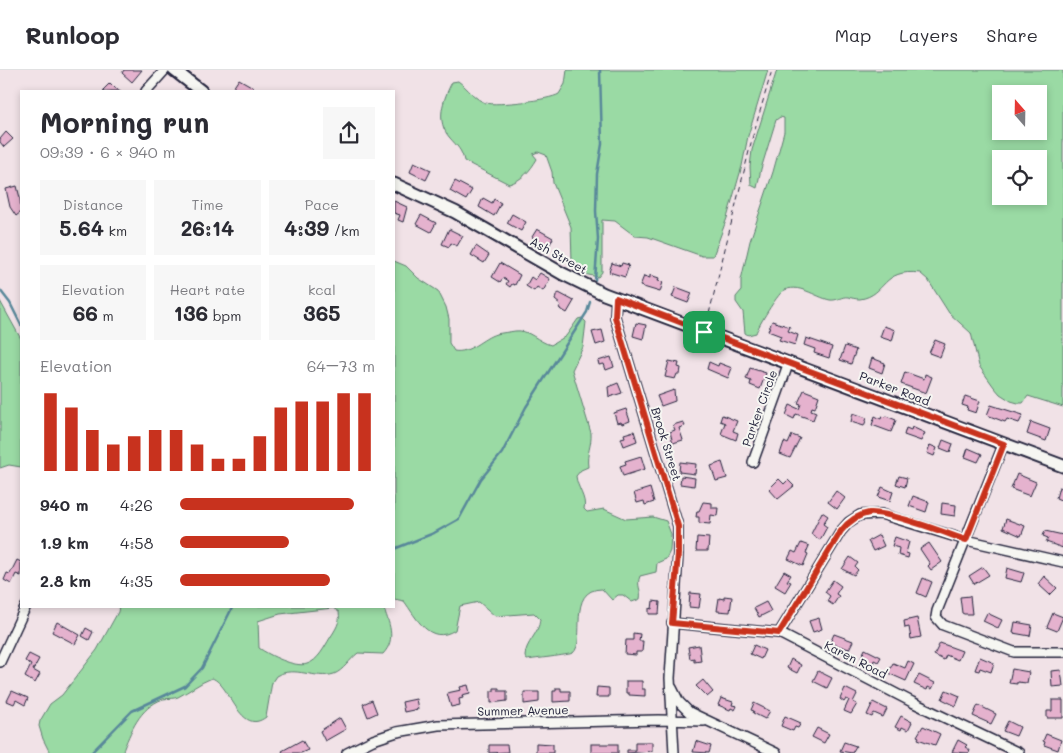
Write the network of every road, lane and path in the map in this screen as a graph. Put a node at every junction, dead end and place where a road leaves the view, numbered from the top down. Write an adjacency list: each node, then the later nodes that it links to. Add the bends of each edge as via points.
1 (165, 70): 4 (street)
2 (174, 70): 5 (street)
3 (772, 70): 8 (path)
4 (147, 90)
5 (200, 90)
6 (395, 184): 7 (street, Ash Street, via 455,212 563,274)
7 (616, 298): 8 (street, Ash Street); 17 (street, Brook Street, via 615,317 678,526)
8 (704, 332): 9 (street, Ash Street)
9 (718, 337): 10 (street, Parker Road)
10 (789, 362): 11 (street, Parker Road); 12 (street, Parker Circle)
11 (1004, 444): 13 (street, Parker Road); 14 (street)
12 (753, 462)
13 (1063, 466)
14 (966, 540): 15 (street); 18 (street, via 881,514 856,517 841,531); 19 (street, via 937,611 938,622 1008,650)
15 (1063, 562)
16 (25, 608): 20 (street)
17 (672, 623): 18 (street, Karen Road); 21 (street, Brook Street)
18 (779, 633): 27 (street, Karen Road)
19 (1063, 652)
20 (0, 662)
21 (670, 678): 22 (street, Brook Street); 23 (street, via 681,705)
22 (671, 720): 23 (street, Summer Avenue); 24 (street, Summer Avenue, via 438,725 385,736); 25 (street, Brook Street)
23 (704, 721): 26 (street)
24 (347, 753)
25 (674, 753)
26 (776, 753)
27 (1019, 753)

